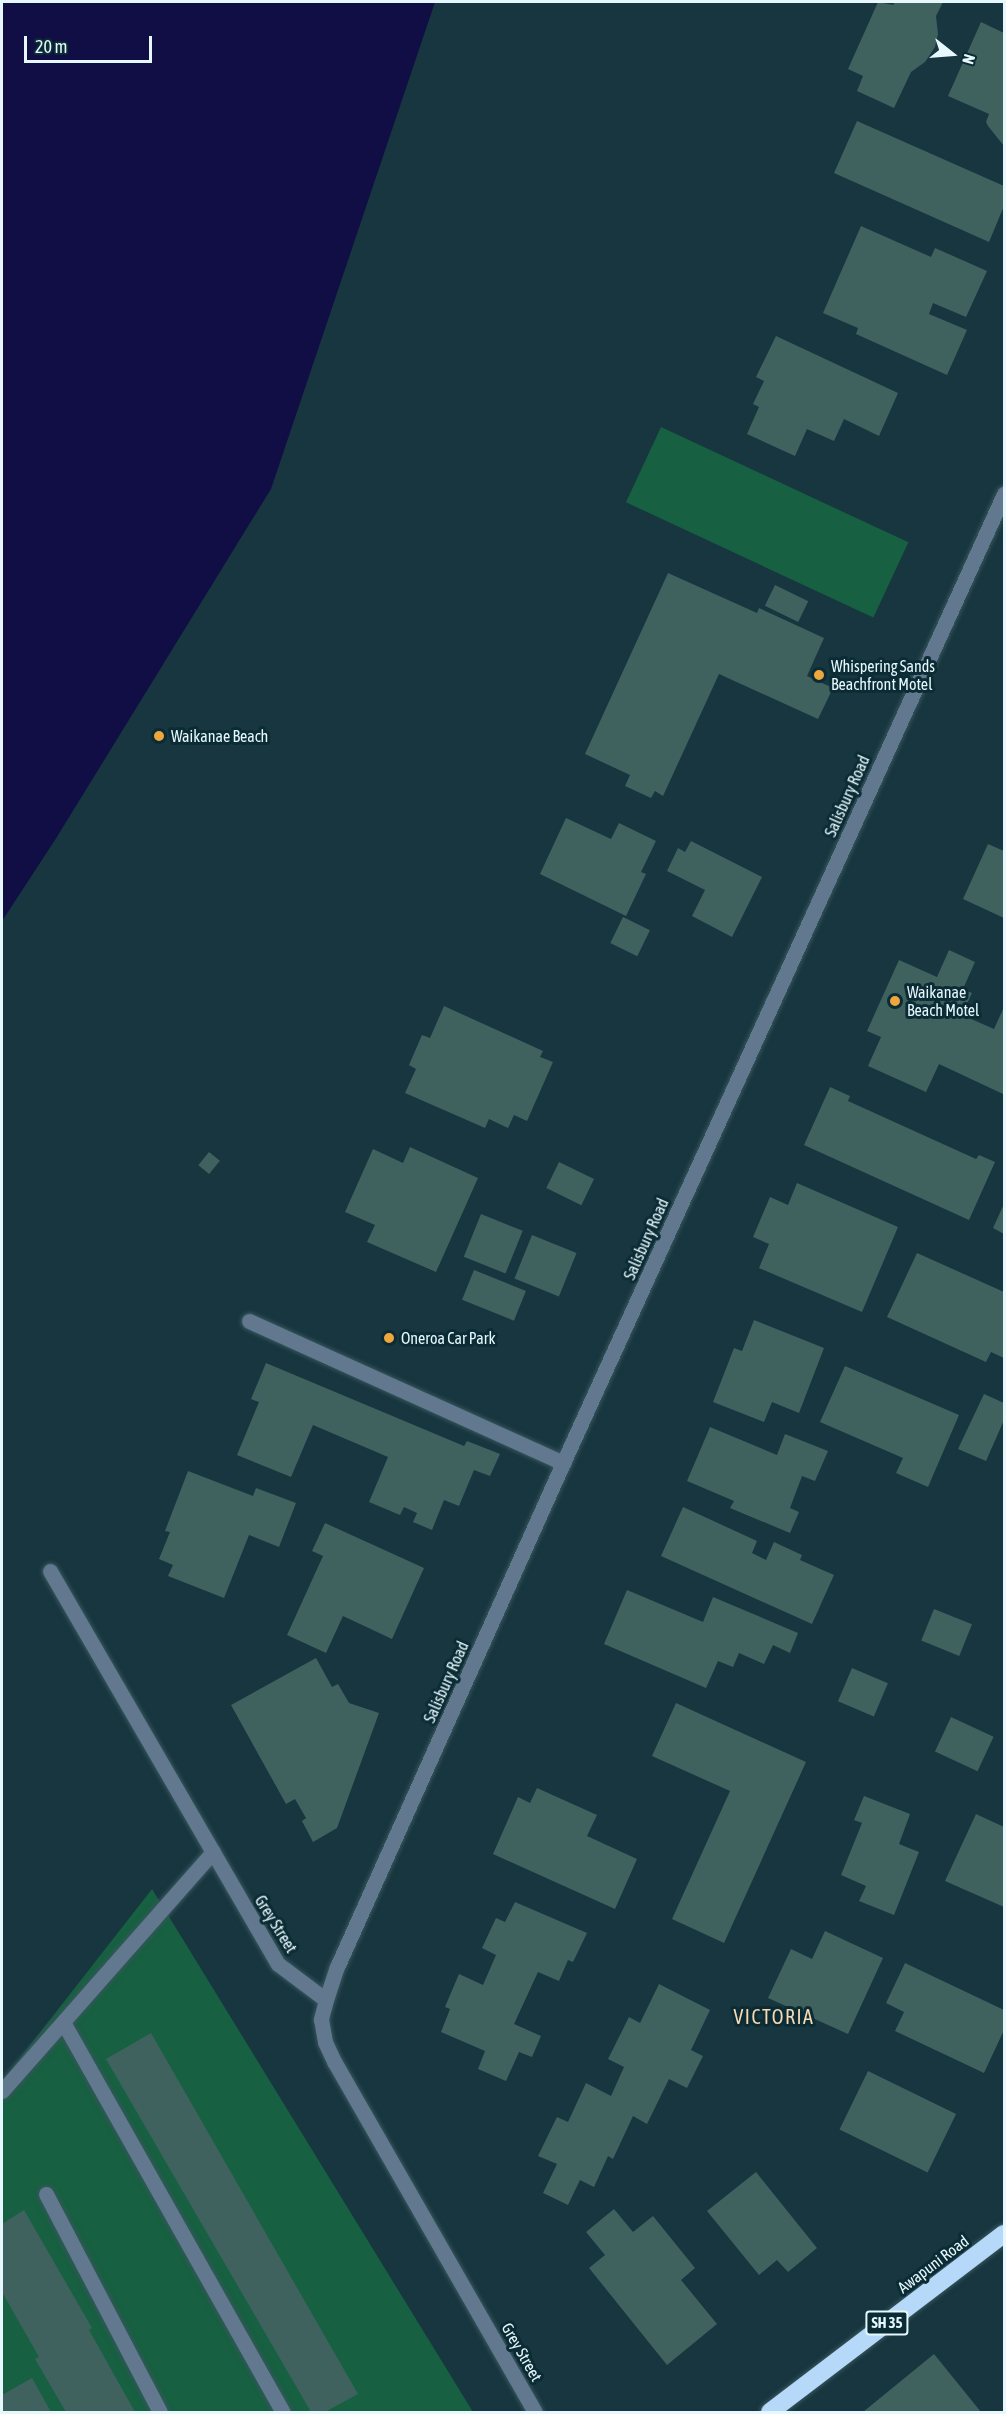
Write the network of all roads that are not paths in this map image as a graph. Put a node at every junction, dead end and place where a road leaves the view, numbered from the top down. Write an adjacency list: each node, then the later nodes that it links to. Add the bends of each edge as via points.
1 (1005, 494): 3 (street, Salisbury Road)
2 (249, 1321): 3 (street)
3 (563, 1463): 6 (street, Salisbury Road, via 337,1967)
4 (50, 1571): 5 (street, Grey Street)
5 (213, 1852): 6 (street, Grey Street, via 278,1964); 7 (street)
6 (326, 2001): 13 (street, Grey Street, via 321,2019 335,2063)
7 (63, 2022): 8 (street); 12 (street)
8 (2, 2091)
9 (46, 2194): 11 (street)
10 (1005, 2234): 14 (highway, Awapuni Road / SH 35)
11 (160, 2412)
12 (283, 2412)
13 (535, 2412)
14 (770, 2412)

